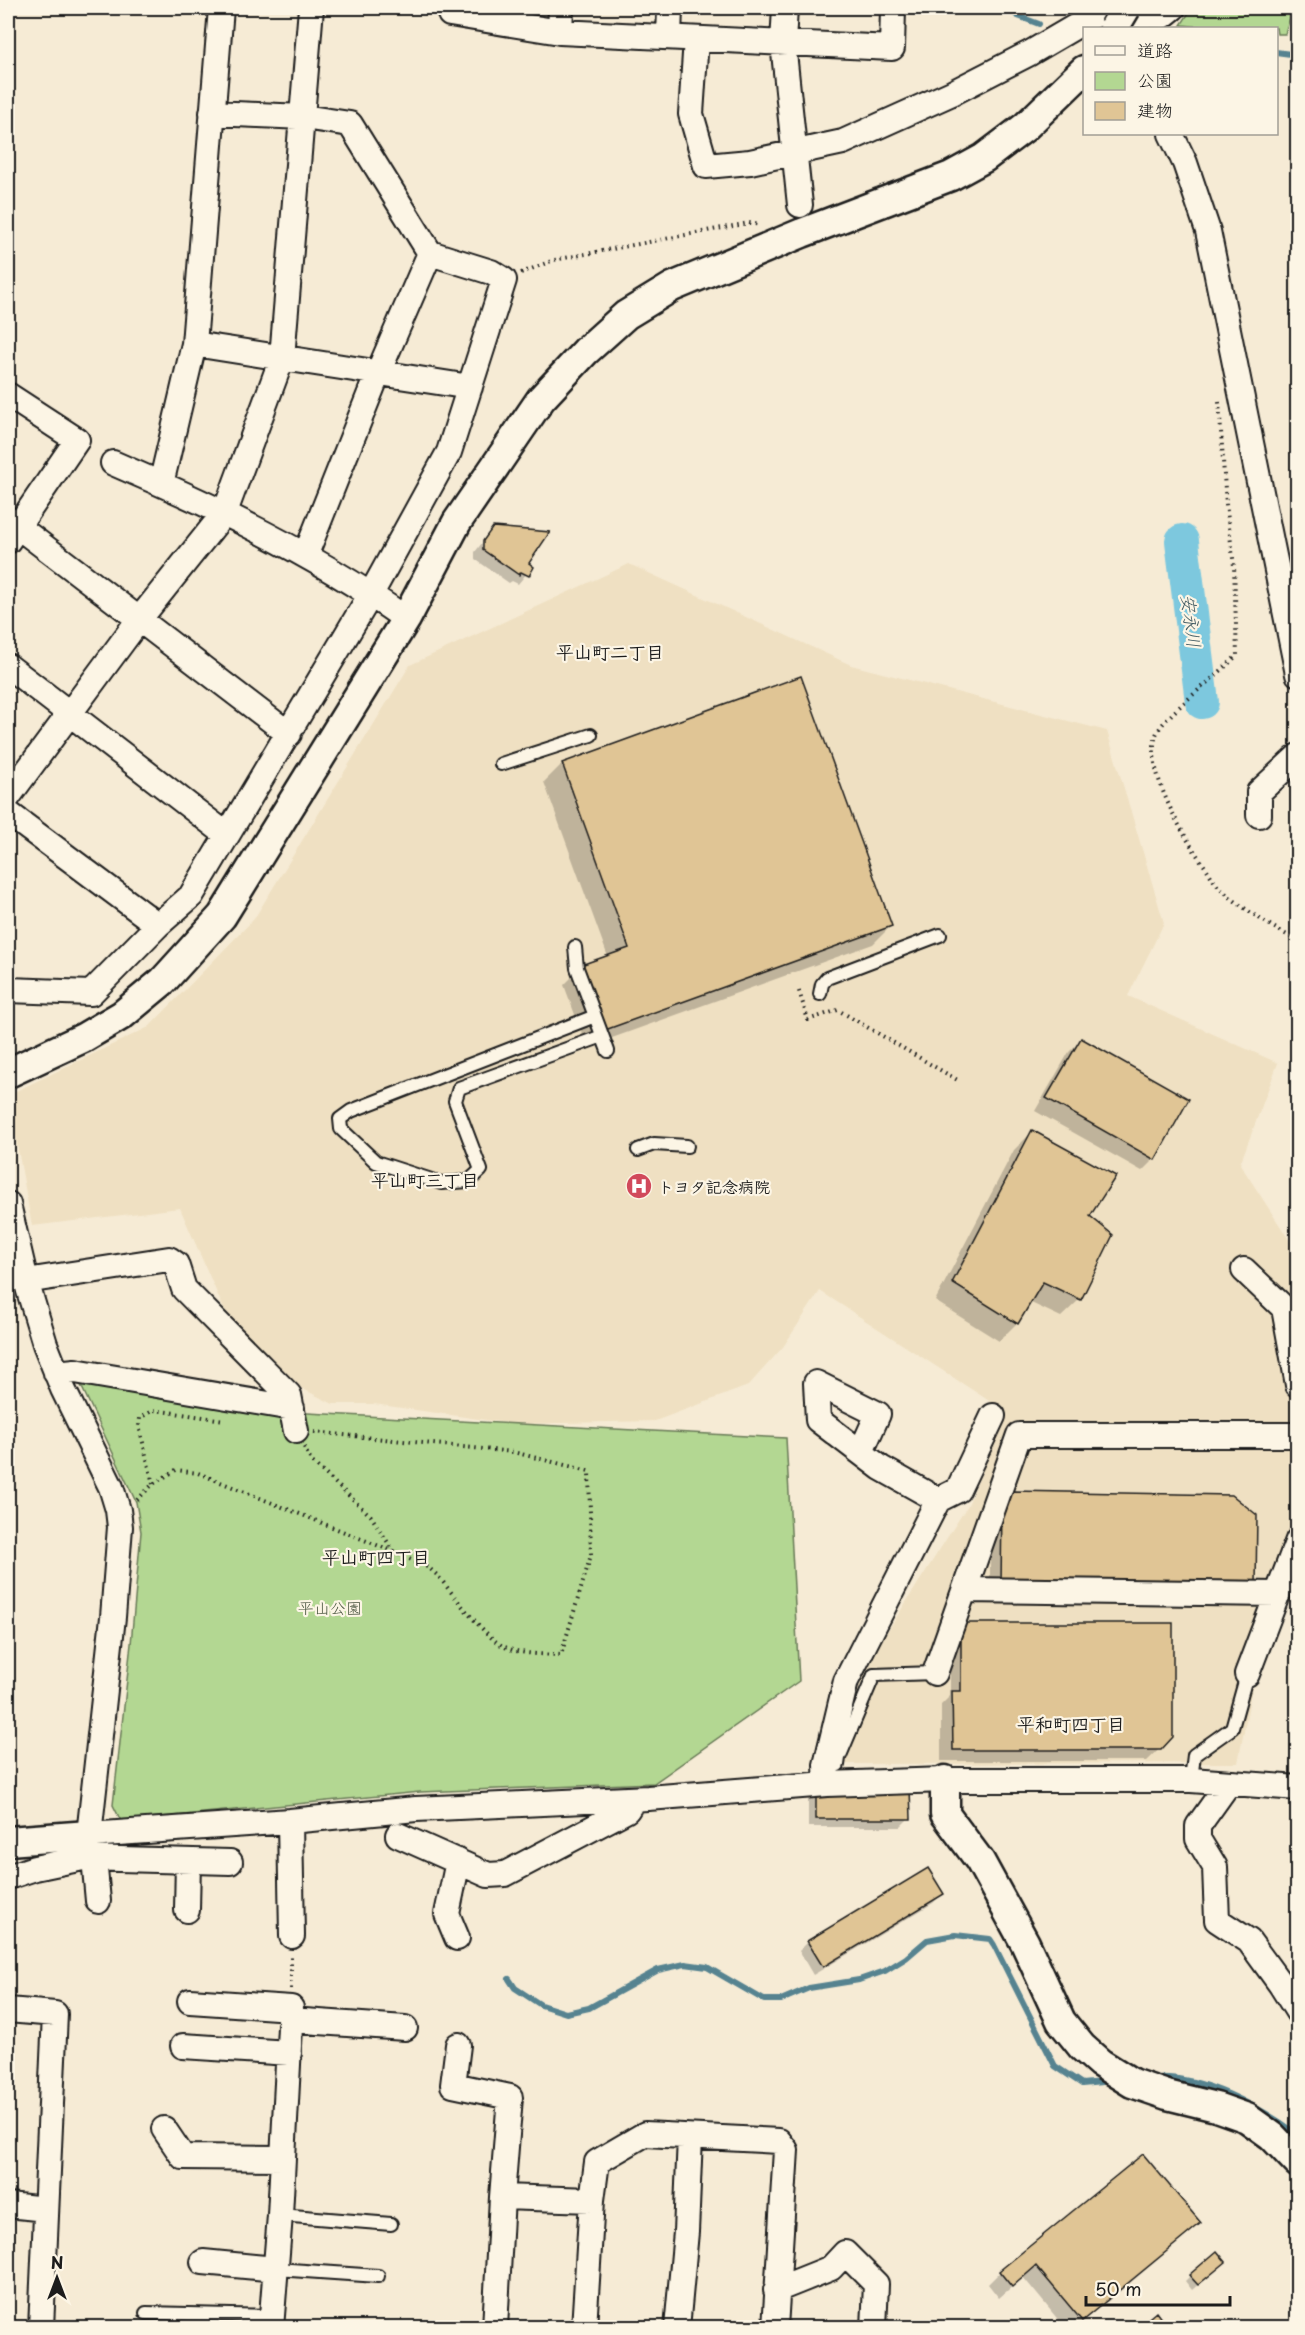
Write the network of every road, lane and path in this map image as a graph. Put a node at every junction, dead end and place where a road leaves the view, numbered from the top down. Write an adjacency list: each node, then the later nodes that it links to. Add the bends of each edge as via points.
1 (221, 8): 18 (street)
2 (311, 8): 19 (street)
3 (451, 8): 13 (street, via 450,14)
4 (561, 8): 13 (street)
5 (670, 8): 14 (street)
6 (785, 8): 16 (street)
7 (893, 8): 16 (street, via 892,48)
8 (1125, 8): 10 (street, bridge)
9 (1173, 8): 10 (street, via 1163,16)
10 (1101, 20): 11 (street)
11 (1086, 27)
12 (1083, 28): 21 (street, via 843,142)
13 (560, 32): 14 (street)
14 (669, 37): 15 (street)
15 (696, 39): 16 (street); 21 (street, via 692,114 706,166)
16 (783, 43): 21 (street)
17 (1083, 71): 38 (street, via 1004,144 951,176 672,287 626,315 542,399 457,522)
18 (212, 114): 19 (street); 26 (street)
19 (303, 117): 24 (street, via 350,124); 27 (street)
20 (1171, 135): 41 (street, via 1208,231)
21 (795, 153): 22 (street)
22 (800, 205)
23 (764, 225): 25 (path, via 749,223 554,260)
24 (430, 253): 25 (street, via 491,272); 28 (street)
25 (504, 280): 29 (street)
26 (194, 344): 27 (street); 33 (street)
27 (282, 358): 28 (street); 34 (street)
28 (378, 373): 29 (street); 36 (street)
29 (470, 387): 37 (street, via 449,452)
30 (1219, 393): 53 (path, via 1234,566 1237,655 1176,710 1156,734 1155,757 1183,836 1220,889)
31 (8, 395): 35 (street, via 76,440)
32 (112, 463): 33 (street)
33 (160, 484): 34 (street)
34 (225, 512): 36 (street); 39 (street)
35 (11, 529): 39 (street)
36 (306, 554): 37 (street)
37 (371, 594): 38 (street); 43 (street)
38 (406, 619): 61 (street, via 240,890 204,937 163,981 122,1015)
39 (138, 621): 42 (street); 43 (street)
40 (8, 666): 42 (street)
41 (1298, 674)
42 (70, 714): 47 (street); 50 (street)
43 (289, 734): 50 (street)
44 (591, 735): 46 (lane)
45 (1298, 756): 49 (street, via 1259,792)
46 (501, 764)
47 (8, 798)
48 (8, 813): 51 (street)
49 (1259, 815)
50 (227, 834): 51 (street, via 191,896)
51 (158, 926): 55 (street, via 91,993)
52 (940, 935): 57 (lane, via 827,978)
53 (1298, 941)
54 (575, 946): 60 (lane, via 577,968)
55 (8, 990)
56 (799, 991): 62 (path, via 808,1020 838,1010)
57 (819, 994)
58 (590, 1018): 59 (lane, via 351,1111 340,1119 341,1129 376,1162 441,1183 468,1181 481,1170 455,1101 459,1088)
59 (597, 1038)
60 (608, 1050)
61 (8, 1073)
62 (958, 1081)
63 (687, 1146): 64 (lane, via 654,1144)
64 (638, 1150)
65 (8, 1204): 67 (street)
66 (1244, 1270): 69 (street, via 1284,1308)
67 (26, 1281): 68 (street); 72 (street, via 169,1259 176,1264 184,1289 289,1395)
68 (56, 1373): 72 (street, via 75,1371); 77 (street, via 111,1487)
69 (1298, 1385)
70 (993, 1416): 76 (street, via 958,1490)
71 (225, 1420): 75 (path, via 154,1410 140,1418)
72 (294, 1420): 79 (path, via 311,1461 371,1516); 79 (path, via 513,1452 589,1471 591,1555 561,1655 507,1648 494,1641 438,1576)
73 (1298, 1435): 80 (street, via 1019,1435)
74 (861, 1452): 76 (street)
75 (153, 1484): 77 (path, via 131,1506); 79 (path, via 176,1470 198,1473)
76 (938, 1500): 86 (street, via 846,1681 826,1766)
77 (118, 1510): 94 (street, via 113,1617)
78 (1298, 1540): 81 (street)
79 (394, 1552)
80 (965, 1590): 81 (street); 82 (street)
81 (1278, 1593): 83 (street)
82 (935, 1673): 86 (lane, via 874,1675)
83 (1247, 1674): 85 (lane, via 1232,1728 1194,1755)
84 (945, 1780): 85 (street); 86 (street); 115 (street, via 945,1814 980,1861 1025,1943 1061,2021 1082,2047 1132,2083 1247,2118 1272,2136)
85 (1191, 1780): 87 (street)
86 (831, 1784): 89 (street)
87 (1228, 1784): 88 (street); 106 (street, via 1198,1826 1198,1839 1215,1867 1217,1920 1249,1941)
88 (1298, 1788)
89 (634, 1799): 90 (street, via 416,1809); 98 (street, via 627,1810 505,1874 488,1875)
90 (290, 1821): 91 (street); 102 (street)
91 (144, 1831): 94 (street); 95 (street)
92 (398, 1835): 98 (street)
93 (8, 1841): 94 (street)
94 (88, 1850): 95 (street); 99 (street); 100 (street)
95 (142, 1860): 96 (street)
96 (188, 1861): 97 (street); 101 (street)
97 (230, 1862)
98 (458, 1862): 103 (street, via 447,1914)
99 (8, 1877)
100 (98, 1901)
101 (187, 1910)
102 (292, 1935): 107 (path)
103 (457, 1938)
104 (190, 2001): 107 (street)
105 (8, 2010): 119 (street, via 55,2014)
106 (1298, 2012)
107 (291, 2014): 108 (street); 111 (street)
108 (405, 2028)
109 (458, 2045): 116 (street, via 453,2085 510,2097)
110 (183, 2046): 111 (street)
111 (289, 2053): 114 (street)
112 (164, 2129): 114 (street, via 183,2157)
113 (690, 2136): 117 (street, via 645,2134 597,2162); 125 (street, via 779,2141 786,2150); 131 (street)
114 (283, 2158): 120 (street)
115 (1298, 2163)
116 (502, 2197): 117 (street); 129 (street)
117 (592, 2200): 130 (street)
118 (8, 2205): 119 (street)
119 (46, 2209): 128 (street)
120 (280, 2215): 121 (lane); 123 (street)
121 (391, 2224)
122 (203, 2262): 123 (street)
123 (276, 2269): 124 (lane); 127 (street)
124 (378, 2276)
125 (776, 2290): 132 (street); 133 (street, via 831,2268 845,2253 876,2284)
126 (146, 2313): 127 (lane)
127 (272, 2322)
128 (41, 2328)
129 (495, 2328)
130 (584, 2328)
131 (677, 2328)
132 (775, 2328)
133 (874, 2328)

